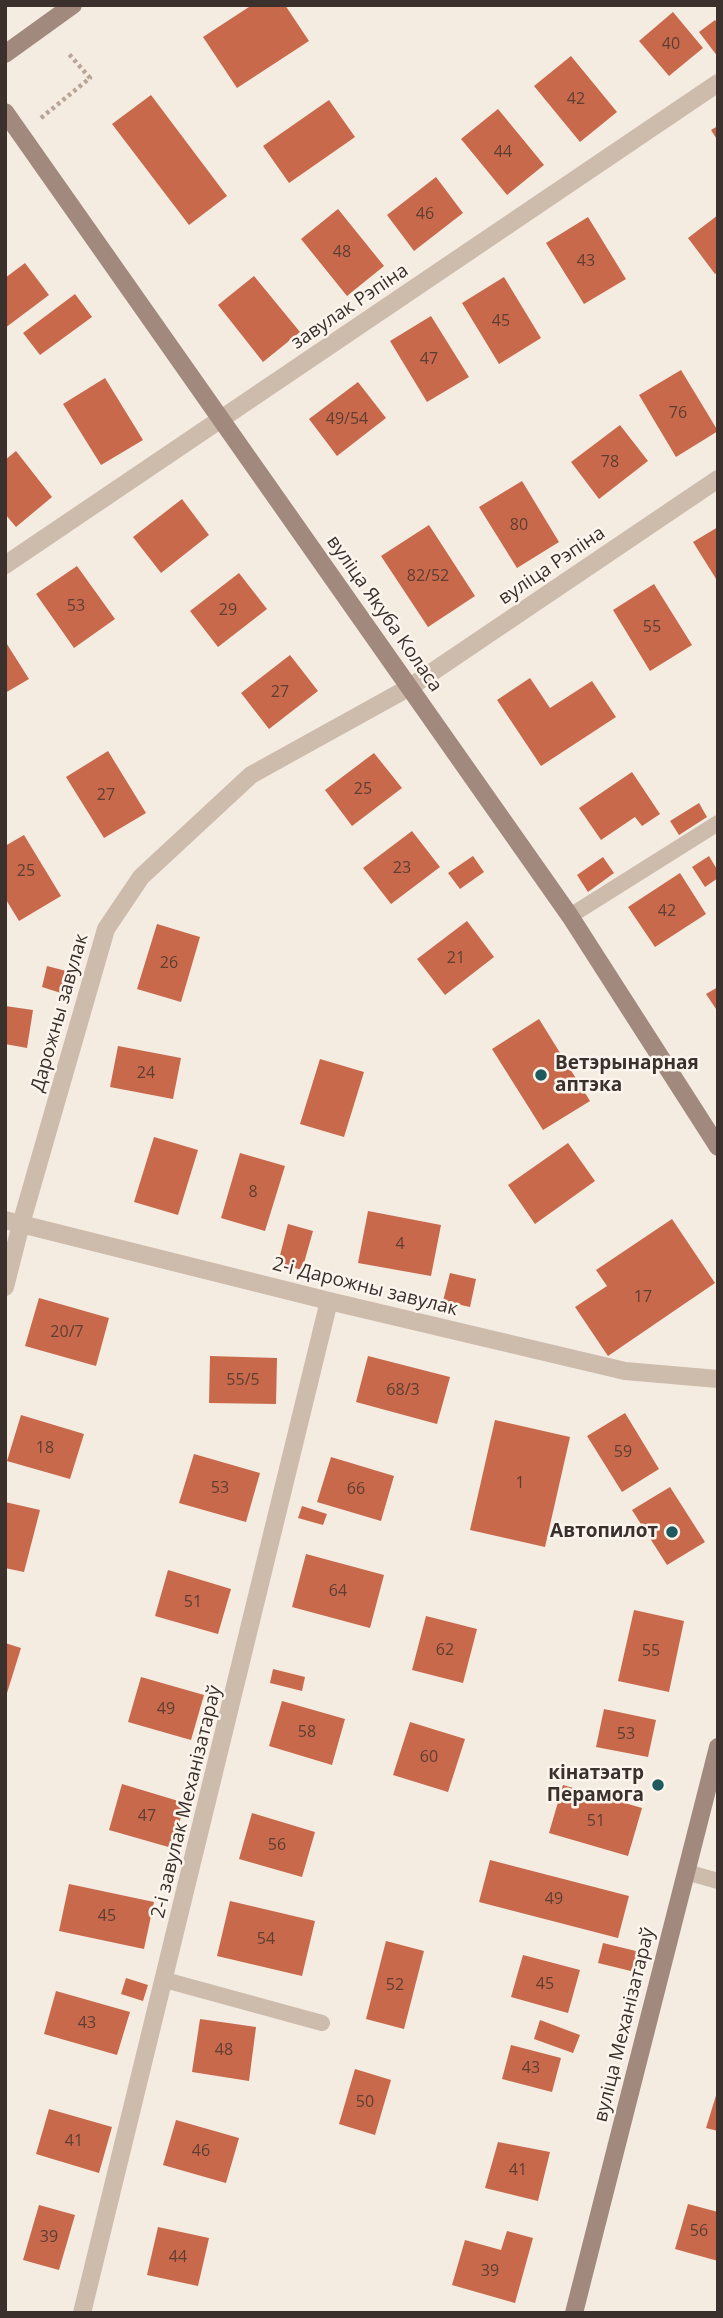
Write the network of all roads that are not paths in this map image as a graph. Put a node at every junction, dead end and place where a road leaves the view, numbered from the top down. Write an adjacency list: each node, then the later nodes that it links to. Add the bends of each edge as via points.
1 (73, 5): 2 (main road)
2 (5, 54)
3 (718, 83): 5 (street, завулак Рэпіна)
4 (5, 112): 5 (main road, вуліца Якуба Коласа)
5 (221, 421): 7 (street, завулак Рэпіна); 8 (main road, вуліца Якуба Коласа)
6 (718, 479): 8 (street, вуліца Рэпіна)
7 (5, 565)
8 (410, 687): 10 (main road, вуліца Якуба Коласа); 12 (street, Дарожны завулак, via 251,775 141,877 106,929)
9 (718, 823): 10 (lane)
10 (570, 916): 11 (main road, вуліца Якуба Коласа)
11 (718, 1147)
12 (13, 1222): 13 (street, Дарожны завулак); 14 (street, 2-і Дарожны завулак)
13 (5, 1287)
14 (329, 1301): 15 (street, 2-і Дарожны завулак, via 625,1371); 19 (street, 2-і завулак Механізатараў)
15 (718, 1379)
16 (718, 1747): 17 (main road, вуліца Механізатараў)
17 (686, 1872): 18 (lane); 22 (main road, вуліца Механізатараў)
18 (718, 1881)
19 (165, 1980): 20 (lane); 21 (street, 2-і завулак Механізатараў)
20 (322, 2023)
21 (82, 2313)
22 (574, 2313)

